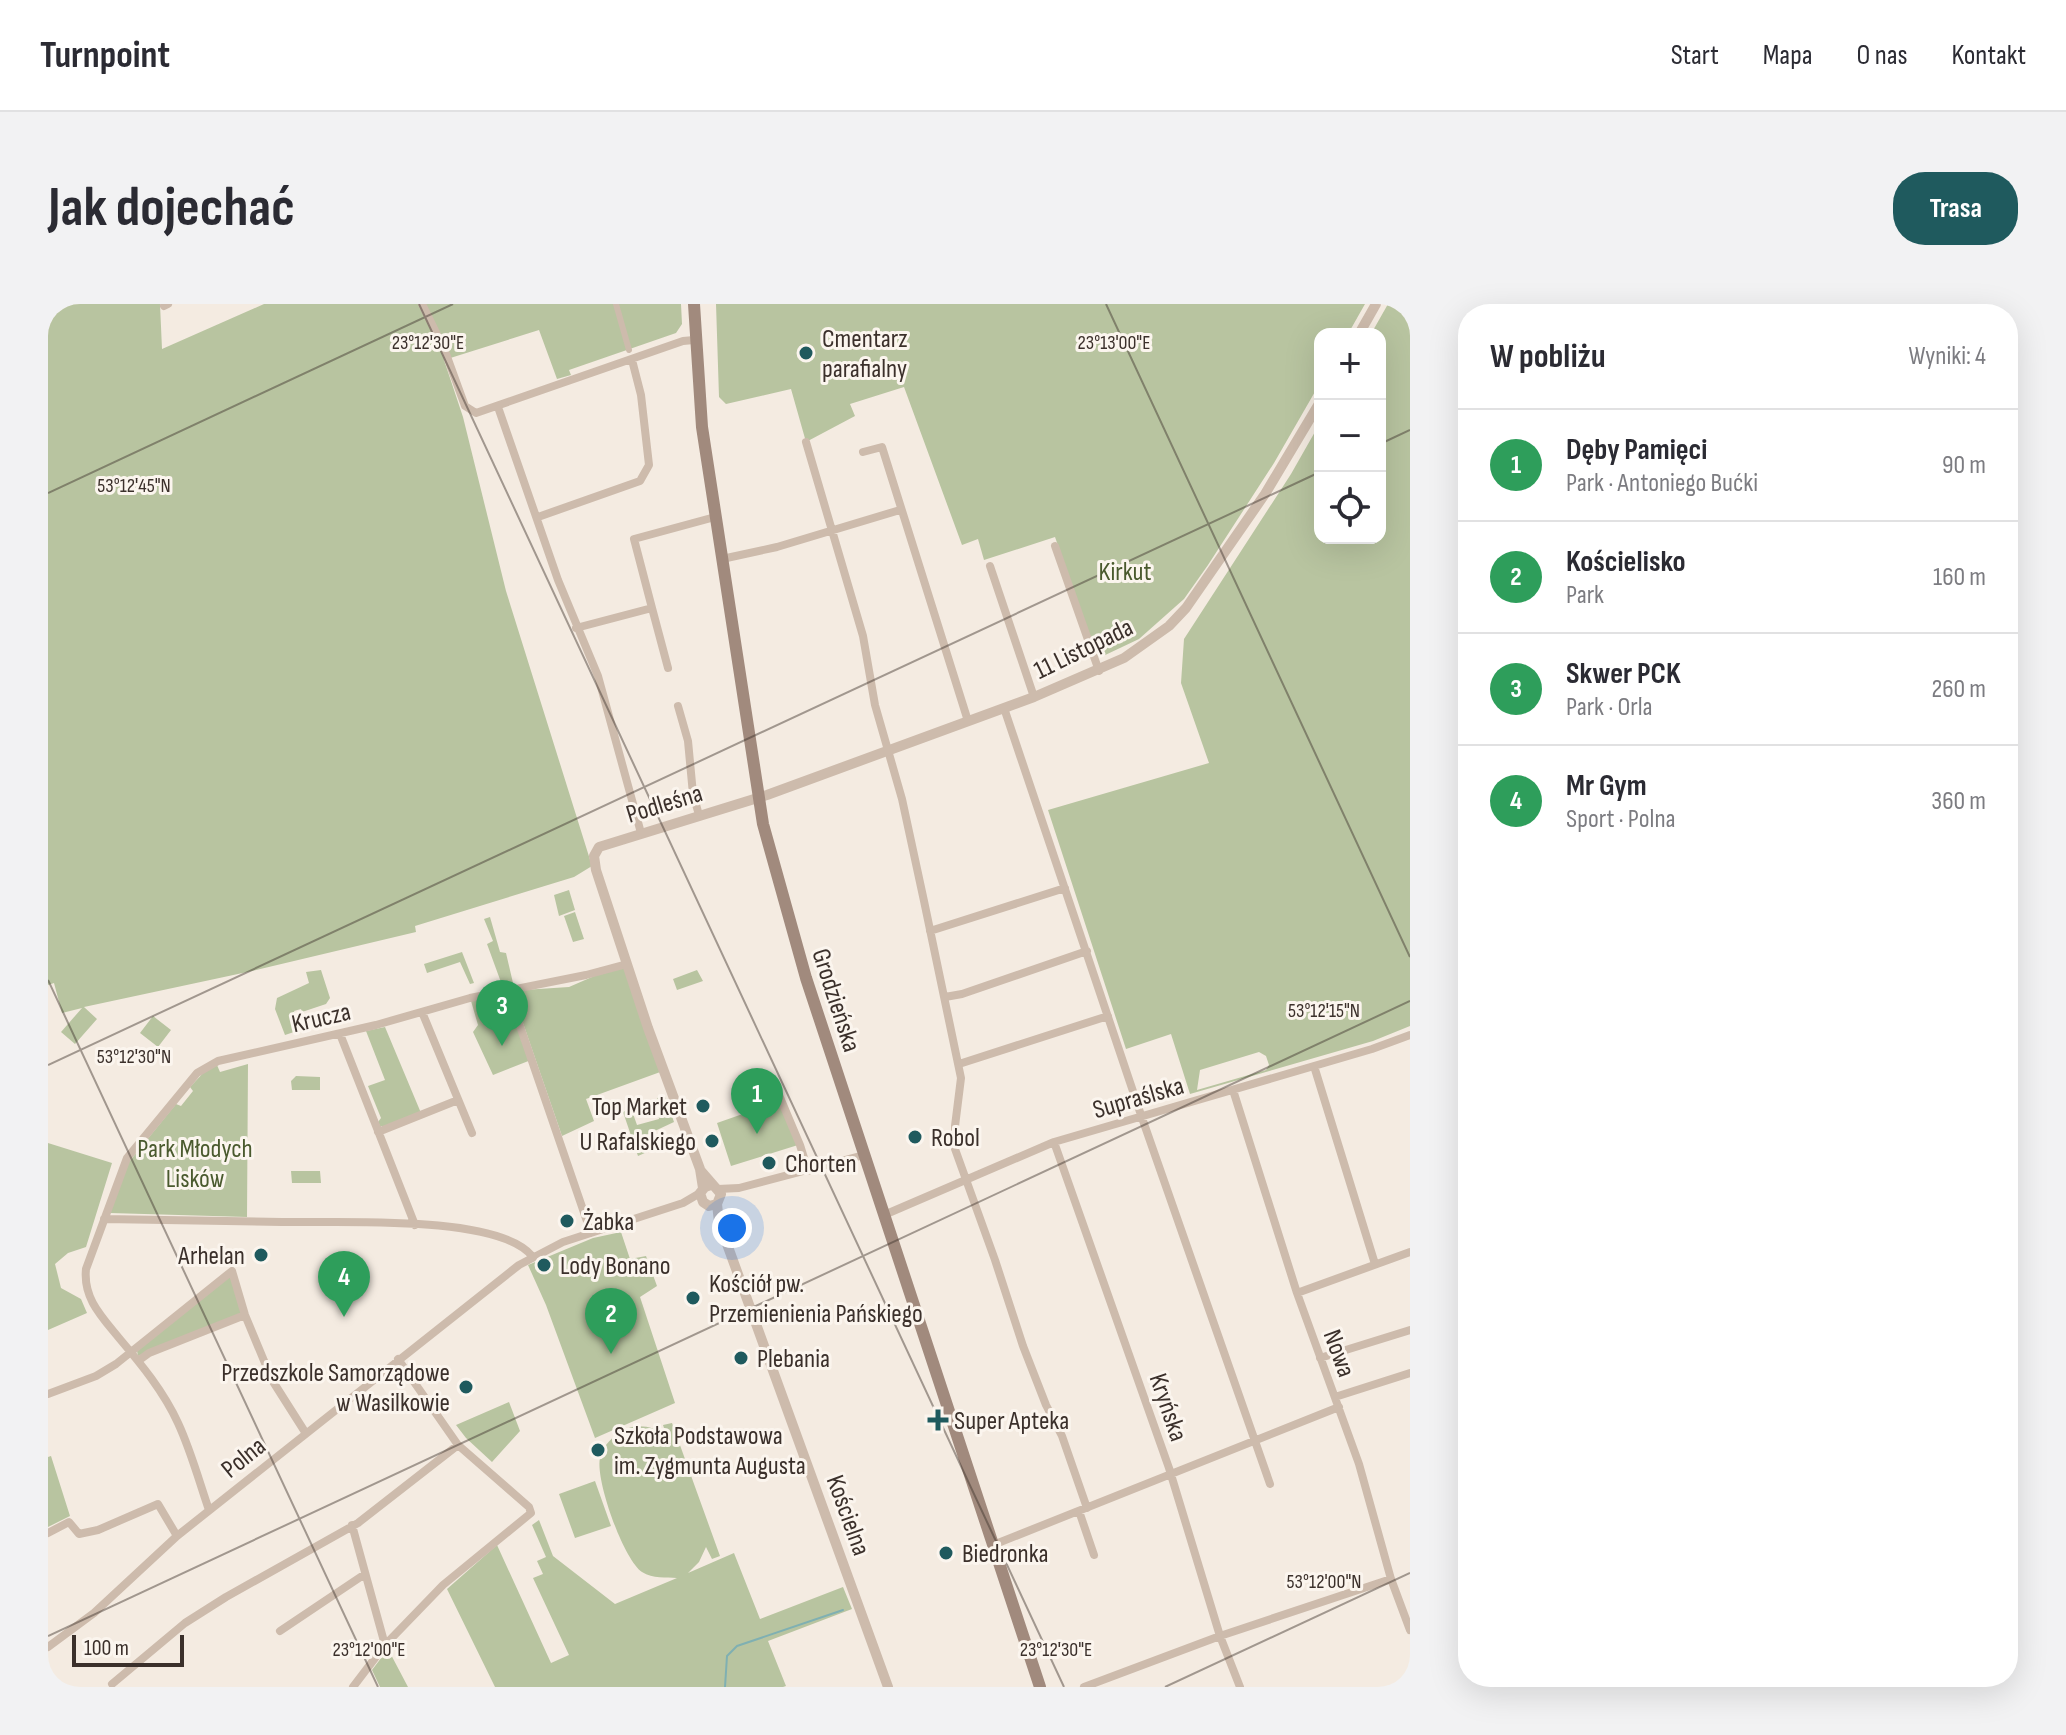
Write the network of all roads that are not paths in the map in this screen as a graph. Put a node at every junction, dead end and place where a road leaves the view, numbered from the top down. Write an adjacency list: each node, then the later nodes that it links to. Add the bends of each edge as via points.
1 (422, 304): 9 (street, via 465,406 476,413)
2 (616, 304): 7 (street)
3 (694, 304): 6 (main road, Grodzieńska)
4 (1376, 304): 5 (street)
5 (1362, 328)
6 (694, 340): 8 (street); 15 (main road, Grodzieńska)
7 (629, 350)
8 (632, 360): 9 (street); 14 (street, via 641,395 646,473 640,481)
9 (498, 407): 14 (street)
10 (1314, 412): 23 (street, 11 Listopada, via 1186,608 1147,643)
11 (806, 442): 16 (street)
12 (863, 452): 13 (street, via 882,447)
13 (900, 510): 16 (street); 27 (street)
14 (538, 517): 21 (street)
15 (715, 517): 18 (main road, Grodzieńska); 20 (street, via 634,539)
16 (833, 531): 18 (street); 28 (street, via 863,636)
17 (1055, 546): 23 (street)
18 (722, 559): 29 (main road, Grodzieńska)
19 (990, 566): 24 (street)
20 (652, 608): 21 (street); 22 (street)
21 (576, 628): 31 (street, via 598,676)
22 (668, 668)
23 (1099, 671): 24 (street, 11 Listopada)
24 (1034, 697): 26 (street, 11 Listopada)
25 (678, 706): 30 (street)
26 (1004, 708): 27 (street, 11 Listopada); 33 (street)
27 (968, 721): 28 (street, 11 Listopada)
28 (887, 751): 29 (street, 11 Listopada); 34 (street)
29 (758, 798): 30 (street, Podleśna); 52 (main road, Grodzieńska, via 806,978)
30 (699, 815): 31 (street, Podleśna)
31 (641, 833): 32 (street, Podleśna, via 604,844)
32 (594, 862): 36 (street, Kościelna)
33 (1065, 888): 34 (street); 35 (street)
34 (930, 931): 38 (street)
35 (1087, 951): 38 (street); 40 (street)
36 (627, 964): 37 (street, Krucza); 55 (street, Kościelna)
37 (508, 991): 39 (street, Krucza); 59 (street)
38 (945, 997): 43 (street)
39 (422, 1012): 41 (street, Krucza); 47 (street)
40 (1108, 1016): 43 (street); 48 (street)
41 (340, 1034): 49 (street); 57 (street, Krucza, via 202,1068 127,1158)
42 (1410, 1035): 44 (street, Supraślska)
43 (959, 1064): 54 (street, via 955,1149)
44 (1314, 1066): 45 (street, Supraślska); 62 (street)
45 (1233, 1090): 48 (street, Supraślska); 63 (street, Nowa)
46 (779, 1095): 53 (street)
47 (458, 1100): 49 (street); 50 (street)
48 (1141, 1115): 51 (street, Supraślska); 75 (street)
49 (378, 1132): 58 (street)
50 (472, 1133)
51 (1054, 1142): 54 (street, Supraślska); 77 (street, Kryńska)
52 (864, 1155): 53 (street, Polna); 56 (main road, Grodzieńska)
53 (808, 1171): 55 (street, Polna)
54 (965, 1180): 56 (street, Supraślska); 80 (street, via 1023,1346 1062,1436)
55 (710, 1196): 59 (street, Polna); 95 (street, Kościelna)
56 (884, 1215): 84 (main road, Grodzieńska)
57 (104, 1219): 58 (street); 66 (street, Krucza, via 84,1283 92,1304)
58 (415, 1225): 61 (street, via 490,1234 520,1244)
59 (591, 1233): 61 (street, Polna)
60 (1410, 1252): 62 (street)
61 (532, 1256): 68 (street, Polna)
62 (1375, 1264): 63 (street)
63 (1297, 1293): 67 (street, Nowa)
64 (245, 1315): 66 (street, via 232,1271); 69 (street); 74 (street, via 272,1380)
65 (1410, 1330): 67 (street)
66 (131, 1352): 69 (street); 71 (street, via 96,1376)
67 (1320, 1358): 72 (street, Nowa)
68 (398, 1359): 74 (street, Polna); 76 (street)
69 (138, 1361): 79 (street, via 179,1424)
70 (1410, 1373): 72 (street)
71 (48, 1394)
72 (1335, 1397): 73 (street, Nowa)
73 (1339, 1407): 75 (street); 87 (street, Nowa)
74 (305, 1432): 79 (street, Polna)
75 (1254, 1440): 77 (street); 78 (street)
76 (458, 1445): 81 (street); 91 (street, via 529,1507 529,1516 478,1553)
77 (1171, 1475): 80 (street); 90 (street, Kryńska)
78 (1270, 1484)
79 (209, 1510): 83 (street, Polna)
80 (1083, 1510): 84 (street); 85 (street)
81 (352, 1525): 86 (street); 93 (street, via 185,1623)
82 (48, 1533): 83 (street, via 69,1522 79,1534 98,1530 158,1504)
83 (177, 1536): 92 (street, Polna, via 94,1613)
84 (993, 1545): 96 (main road, Grodzieńska)
85 (1094, 1555)
86 (365, 1574): 89 (street); 91 (street)
87 (1391, 1579): 88 (street, Nowa); 90 (street)
88 (1410, 1630)
89 (280, 1631)
90 (1220, 1636): 97 (street); 98 (street, Kryńska)
91 (385, 1645): 94 (street)
92 (48, 1647)
93 (118, 1684)
94 (353, 1687)
95 (888, 1687)
96 (1040, 1687)
97 (1084, 1687)
98 (1240, 1687)

